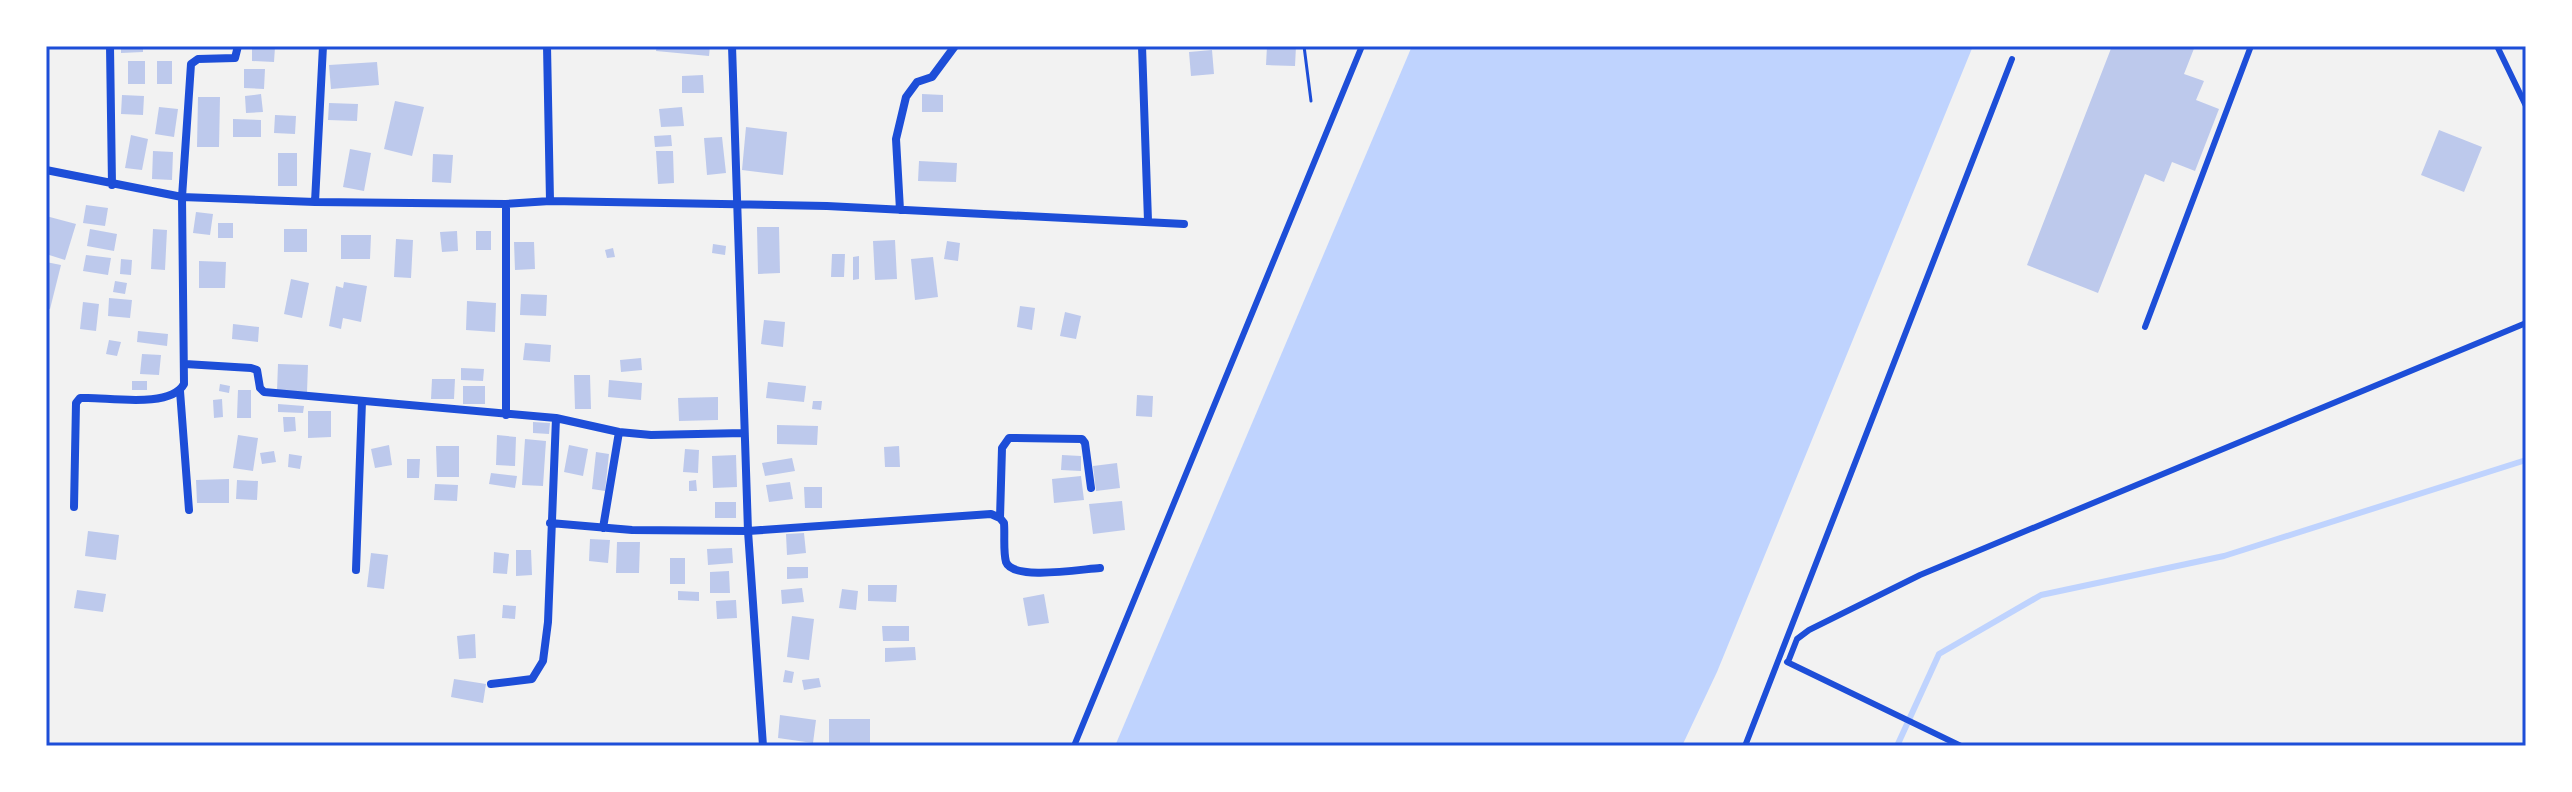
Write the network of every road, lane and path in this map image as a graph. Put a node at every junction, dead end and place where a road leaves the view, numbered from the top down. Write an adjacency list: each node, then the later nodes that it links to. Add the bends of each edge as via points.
1 (110, 46): 16 (street)
2 (238, 46): 17 (street, via 235,58 198,59 191,64)
3 (323, 46): 19 (street)
4 (547, 46): 18 (street)
5 (732, 46): 21 (street)
6 (955, 46): 22 (street, via 932,77 917,82 906,97 896,139)
7 (1142, 46): 23 (street)
8 (1304, 46): 13 (path)
9 (1362, 46): 47 (lane)
10 (2251, 46): 26 (lane)
11 (2497, 46): 14 (lane)
12 (2012, 59): 43 (lane)
13 (1311, 101)
14 (2526, 106)
15 (46, 170): 16 (street)
16 (112, 185): 17 (street)
17 (182, 197): 19 (street); 27 (street)
18 (550, 201): 20 (street); 21 (street)
19 (315, 202): 20 (street)
20 (506, 204): 30 (street)
21 (736, 206): 22 (street); 33 (street)
22 (900, 210): 23 (street)
23 (1148, 221): 24 (street)
24 (1184, 224)
25 (2526, 323): 44 (lane, via 1920,575 1809,630 1797,639)
26 (2145, 327)
27 (185, 364): 28 (street); 29 (street, via 257,370 264,392)
28 (180, 391): 35 (street, via 157,399 80,398); 36 (street)
29 (362, 401): 30 (street); 42 (street)
30 (506, 415): 31 (street)
31 (556, 418): 32 (street); 38 (street)
32 (619, 432): 33 (street); 39 (street)
33 (744, 433): 40 (street)
34 (1091, 488): 37 (street, via 1082,439 1009,438 1002,448)
35 (74, 507)
36 (189, 510)
37 (1000, 518): 40 (street, via 982,514); 41 (street, via 1006,561 1013,569 1028,573)
38 (550, 523): 39 (street); 45 (street, via 543,661 532,679)
39 (603, 528): 40 (street)
40 (748, 531): 46 (street)
41 (1100, 568)
42 (356, 570)
43 (1780, 658): 44 (lane); 48 (lane)
44 (1788, 662): 49 (lane)
45 (491, 684)
46 (763, 746)
47 (1074, 746)
48 (1745, 746)
49 (1961, 746)

